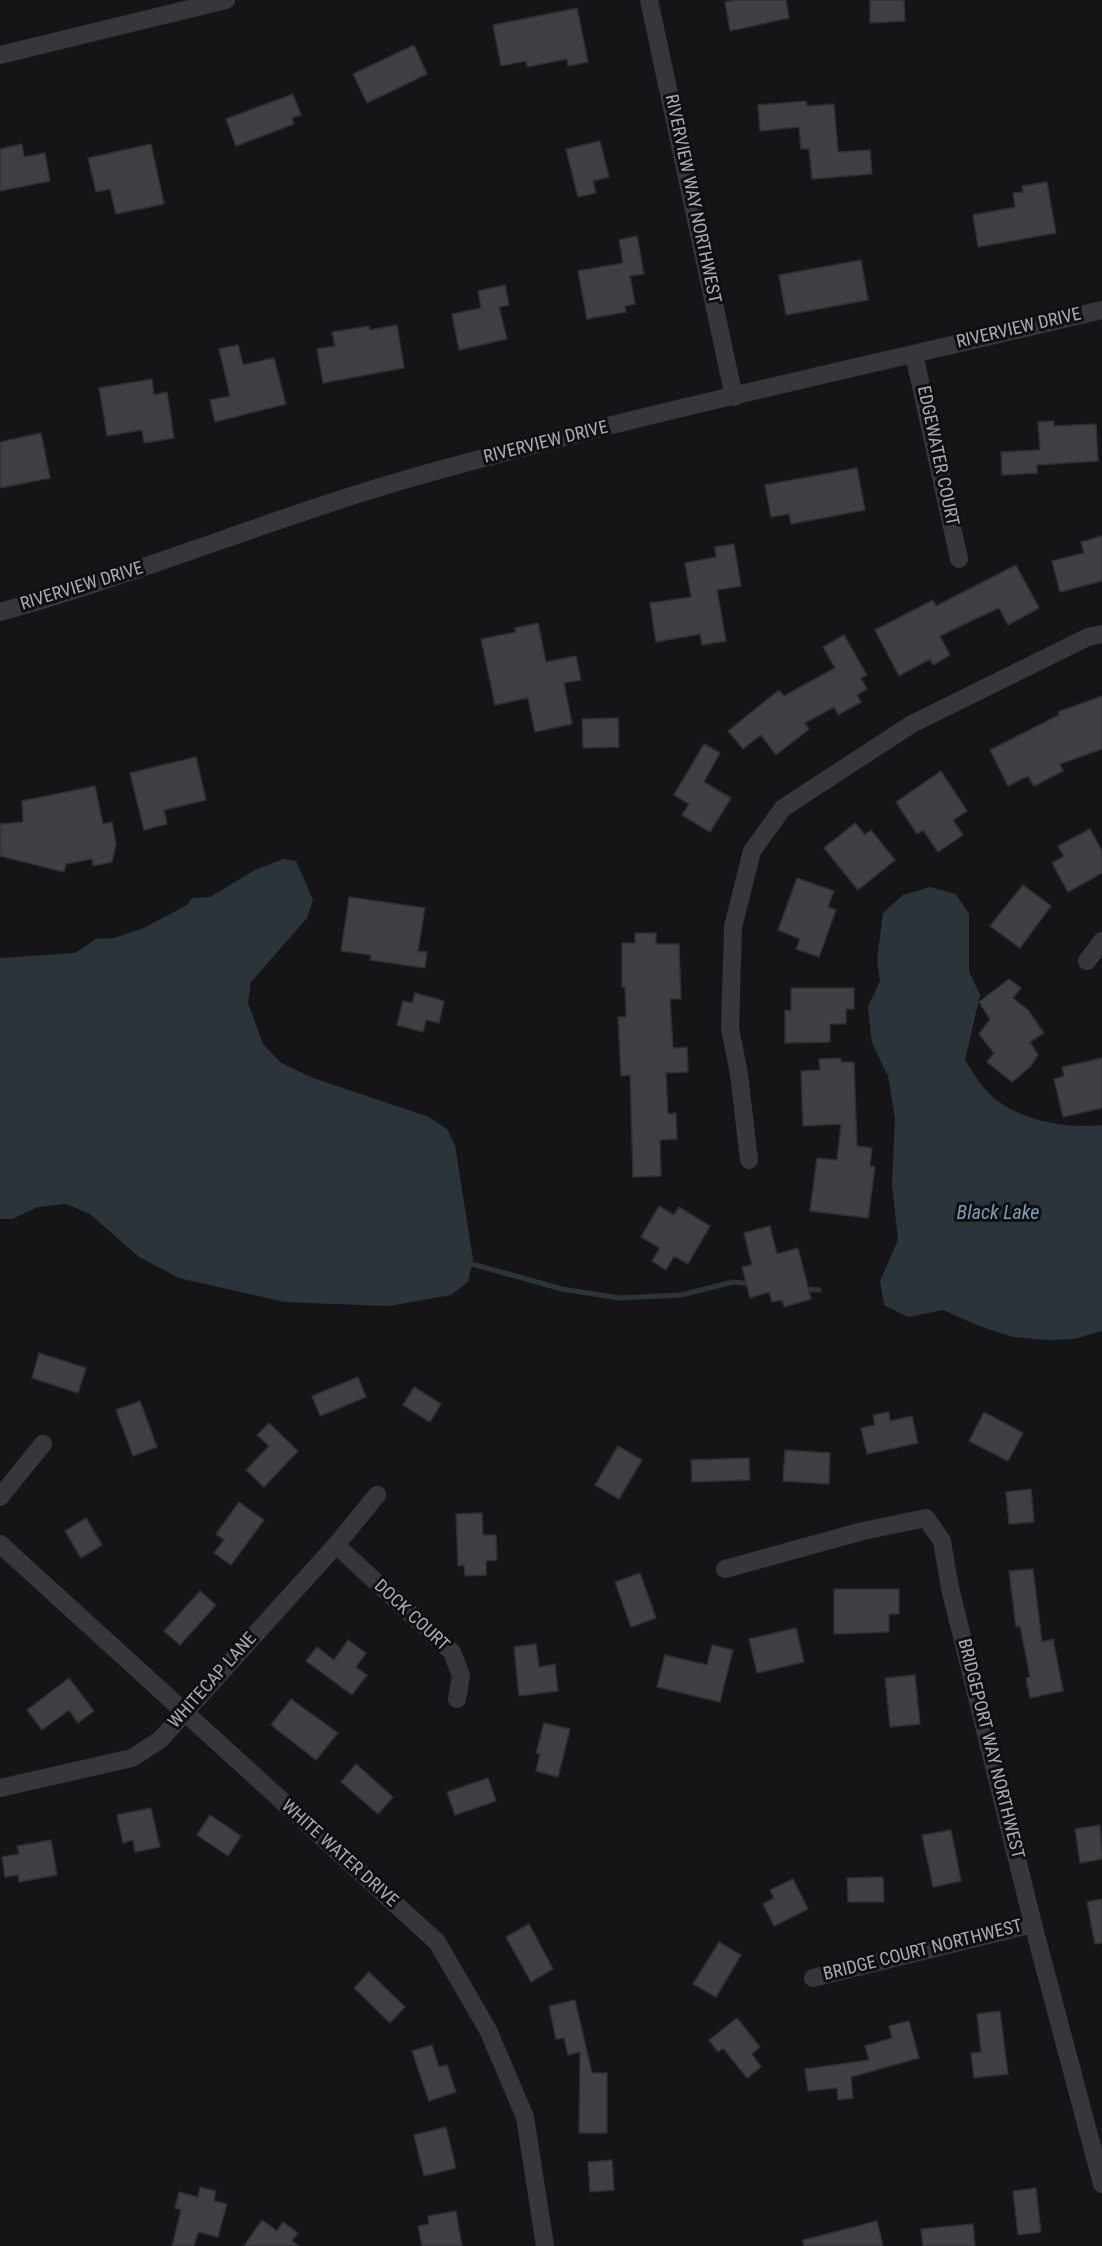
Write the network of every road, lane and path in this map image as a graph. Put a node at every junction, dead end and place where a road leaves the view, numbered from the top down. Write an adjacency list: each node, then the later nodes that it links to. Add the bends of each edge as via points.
1 (226, 0): 3 (street)
2 (649, 0): 6 (street, RIVERVIEW WAY NORTHWEST)
3 (0, 55)
4 (1102, 310): 5 (street, RIVERVIEW DRIVE)
5 (914, 354): 6 (street, RIVERVIEW DRIVE); 7 (street, EDGEWATER COURT)
6 (734, 397): 8 (street, RIVERVIEW DRIVE, via 429,473 70,593)
7 (959, 559)
8 (0, 612)
9 (1102, 634): 12 (street, via 1088,637 912,724 783,808 752,851 733,927 730,1028)
10 (1102, 941): 11 (street)
11 (1087, 961)
12 (749, 1160)
13 (43, 1444): 15 (street)
14 (377, 1495): 17 (street, WHITECAP LANE)
15 (0, 1497)
16 (0, 1544): 20 (street, WHITE WATER DRIVE)
17 (336, 1545): 19 (street, DOCK COURT, via 452,1652 461,1676); 20 (street, WHITECAP LANE)
18 (725, 1569): 22 (street, BRIDGEPORT WAY NORTHWEST, via 926,1518 942,1541 950,1588)
19 (457, 1699)
20 (183, 1713): 21 (street, WHITECAP LANE, via 160,1740 132,1758); 25 (street, WHITE WATER DRIVE, via 437,1942 488,2030 525,2117)
21 (0, 1788)
22 (1034, 1924): 23 (street, BRIDGE COURT NORTHWEST); 24 (street, BRIDGEPORT WAY NORTHWEST)
23 (813, 1978)
24 (1102, 2184)
25 (545, 2246)

